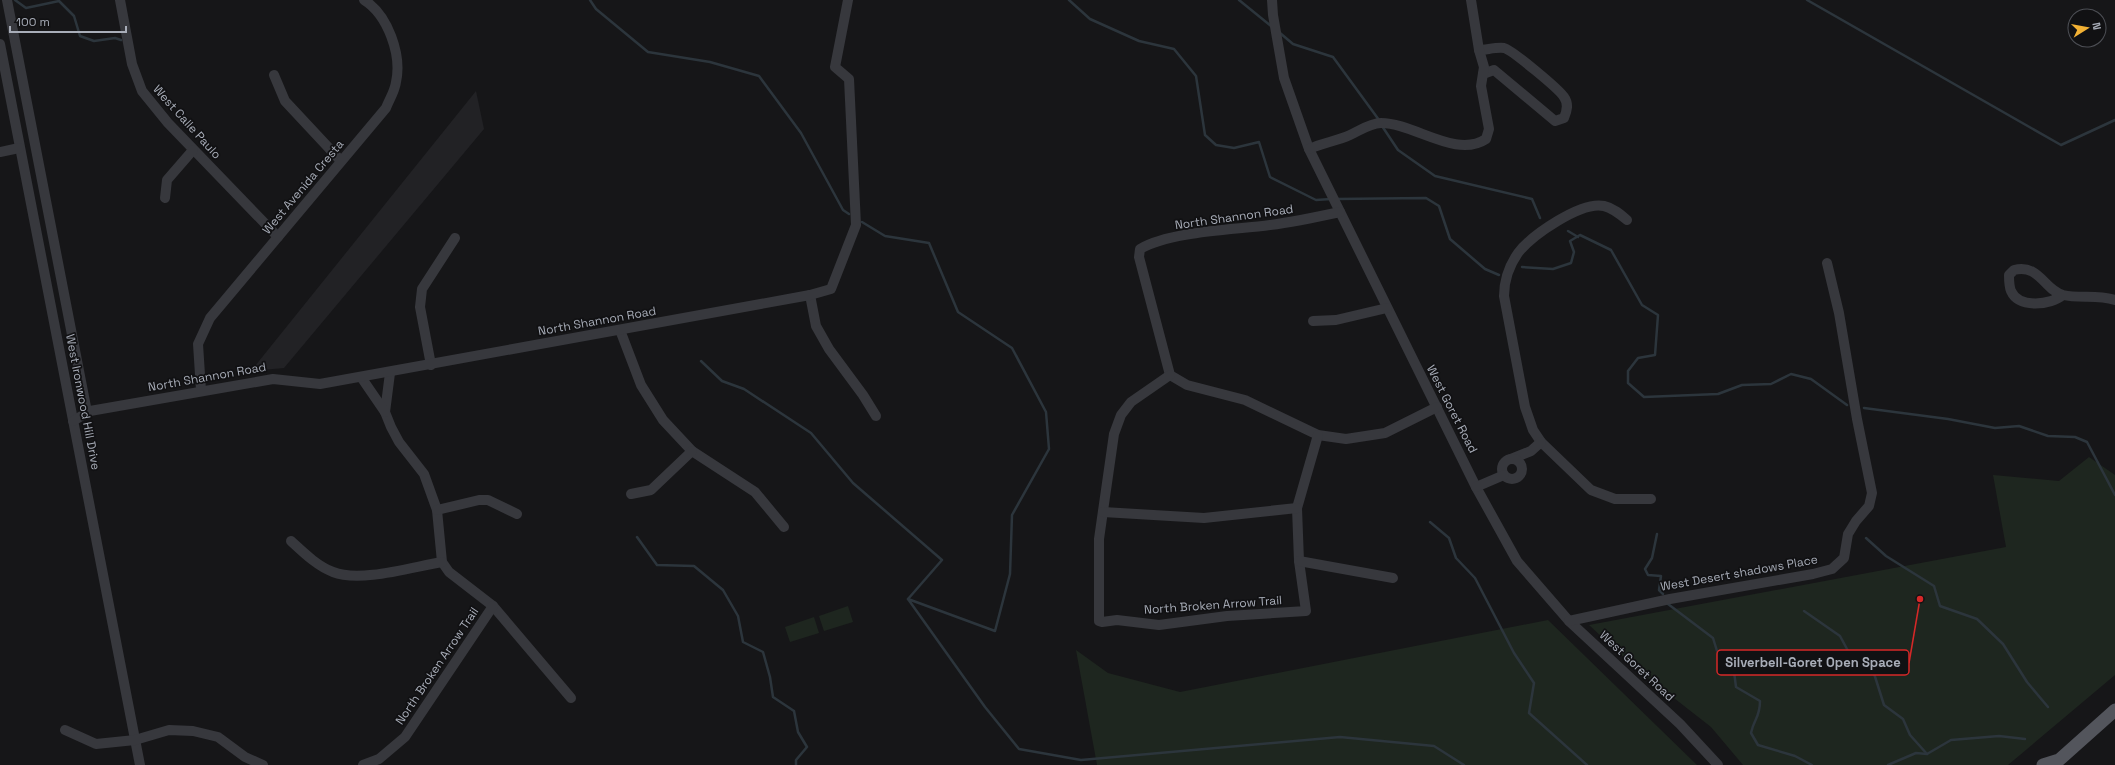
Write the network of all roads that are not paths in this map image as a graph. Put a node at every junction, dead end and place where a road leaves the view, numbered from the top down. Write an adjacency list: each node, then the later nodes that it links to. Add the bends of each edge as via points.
1 (7, 0): 34 (street, West Ironwood Hill Drive)
2 (120, 0): 13 (street, West Calle Paulo, via 132,64 142,91)
3 (364, 0): 15 (street, West Avenida Cresta, via 390,30 398,56 396,83 386,108)
4 (848, 0): 22 (street, North Shannon Road, via 835,67 849,79 856,225 831,289)
5 (1272, 0): 12 (street, West Goret Road, via 1272,15 1284,78)
6 (1471, 0): 8 (street)
7 (0, 44): 11 (street, West Ironwood Hill Drive)
8 (1479, 50): 10 (street, via 1484,67); 10 (street, via 1504,48 1540,73 1564,98 1568,109 1564,118 1555,121 1494,70)
9 (274, 74): 15 (street, via 285,101)
10 (1483, 74): 12 (street, via 1482,94 1489,128 1486,139 1478,144 1464,145 1432,138 1399,125 1378,123)
11 (19, 148): 14 (street); 37 (street, West Ironwood Hill Drive)
12 (1309, 149): 17 (street, West Goret Road)
13 (193, 150): 16 (street, via 168,180); 19 (street, West Calle Paulo)
14 (0, 152)
15 (341, 161): 19 (street, West Avenida Cresta)
16 (165, 198)
17 (1340, 212): 25 (street, West Goret Road); 30 (street, North Shannon Road, via 1271,225 1185,235 1140,249 1139,257)
18 (1627, 220): 39 (street, via 1615,210 1603,206 1573,212 1519,252 1504,281 1504,296 1525,407 1533,430)
19 (278, 237): 32 (street, West Avenida Cresta, via 210,318 198,344)
20 (455, 238): 28 (street, via 422,289 420,307)
21 (1827, 263): 58 (street, West Desert shadows Place, via 1839,313 1872,493 1869,506 1848,534 1844,558 1832,569 1813,574 1670,599)
22 (810, 295): 27 (street, North Shannon Road); 36 (street, via 816,326)
23 (2063, 295): 23 (street, via 2028,269 2014,270 2009,275 2011,290 2023,301 2038,303); 24 (street, via 2097,296)
24 (2115, 300)
25 (1387, 308): 26 (street, via 1336,320); 33 (street, West Goret Road)
26 (1313, 321)
27 (620, 330): 28 (street, North Shannon Road); 40 (street, via 641,385 663,420)
28 (431, 365): 29 (street, North Shannon Road)
29 (390, 373): 31 (street, North Shannon Road); 35 (street)
30 (1170, 375): 38 (street, via 1186,385 1245,400); 50 (street, via 1130,402 1121,415 1114,434)
31 (361, 377): 32 (street, North Shannon Road, via 320,384 273,379); 35 (street)
32 (201, 390): 34 (street, North Shannon Road)
33 (1436, 407): 38 (street, via 1385,433 1346,439); 45 (street, West Goret Road)
34 (87, 412): 37 (street, North Shannon Road)
35 (385, 412): 49 (street, via 399,442 424,474)
36 (876, 416)
37 (73, 421): 62 (street, West Ironwood Hill Drive)
38 (1318, 436): 48 (street)
39 (1541, 442): 41 (street); 47 (street, via 1591,490 1615,498)
40 (692, 451): 46 (street, via 651,490); 52 (street, via 755,492)
41 (1531, 451): 42 (street); 43 (street)
42 (1511, 459): 43 (street, via 1518,462); 44 (street, via 1504,464)
43 (1522, 468): 44 (street, via 1519,475 1513,479)
44 (1504, 475): 45 (street)
45 (1476, 487): 58 (street, West Goret Road, via 1517,561)
46 (631, 494)
47 (1651, 499)
48 (1297, 508): 50 (street, via 1204,518); 54 (street)
49 (437, 510): 51 (street, via 488,500); 55 (street)
50 (1103, 512): 54 (street, North Broken Arrow Trail, via 1099,539 1099,621 1106,623 1117,620 1160,625 1227,616 1306,611)
51 (517, 514)
52 (784, 527)
53 (291, 540): 55 (street, via 332,572 349,577 367,577)
54 (1299, 561): 56 (street)
55 (442, 562): 57 (street, via 449,572)
56 (1392, 578)
57 (493, 606): 59 (street); 66 (street, North Broken Arrow Trail, via 405,737 379,760)
58 (1569, 621): 67 (street, West Goret Road, via 1680,724)
59 (571, 698)
60 (2115, 710): 63 (main road)
61 (65, 730): 62 (street, via 96,744)
62 (135, 740): 64 (street, West Ironwood Hill Drive); 65 (street, via 169,730 193,731 218,737 244,757)
63 (2060, 763): 68 (main road)
64 (140, 765)
65 (263, 765)
66 (363, 765)
67 (1718, 765)
68 (2043, 765)

